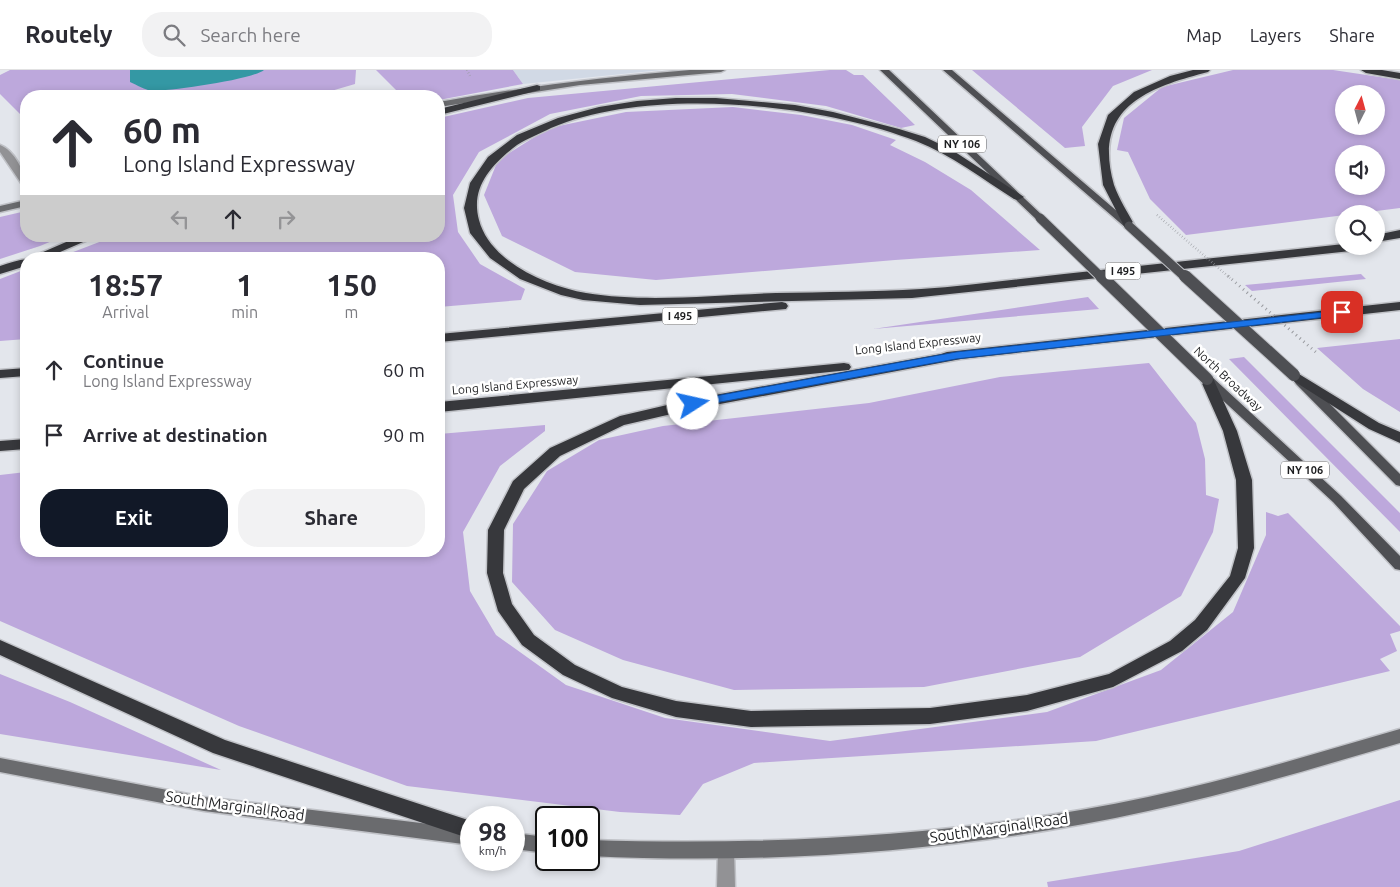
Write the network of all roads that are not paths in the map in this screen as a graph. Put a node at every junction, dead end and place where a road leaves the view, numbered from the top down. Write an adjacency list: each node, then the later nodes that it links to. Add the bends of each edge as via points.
1 (721, 70): 7 (main road)
2 (884, 70): 12 (main road, North Broadway / NY 106)
3 (947, 70): 15 (main road)
4 (1205, 70): 15 (highway, via 1173,78 1137,94 1113,115 1103,144 1105,160 1109,185)
5 (1366, 70): 6 (highway)
6 (1400, 76)
7 (537, 88): 8 (main road); 9 (highway)
8 (445, 104)
9 (445, 111)
10 (0, 148): 11 (street)
11 (20, 174)
12 (1018, 197): 27 (highway, via 938,146 894,130 800,108 742,102 678,102 621,107 560,121 529,133 492,157 477,176 470,196 469,212 474,232 483,246 510,269 568,293 624,301); 34 (main road, North Broadway / NY 106, bridge)
13 (20, 204): 14 (main road)
14 (0, 209)
15 (1129, 226): 33 (main road, bridge)
16 (1400, 234): 17 (highway)
17 (1385, 237)
18 (76, 242): 24 (highway)
19 (1400, 242): 20 (highway)
20 (1385, 243)
21 (1335, 248): 23 (highway)
22 (1335, 249): 23 (highway, I 495)
23 (1324, 250): 27 (highway, I 495)
24 (51, 252)
25 (20, 264): 26 (highway)
26 (0, 270)
27 (921, 293): 29 (highway, I 495)
28 (1400, 307): 30 (highway, Long Island Expressway)
29 (445, 337)
30 (956, 356): 34 (highway, via 693,404 620,421 555,452 518,485 496,530 495,573 504,606 528,640 569,670 610,689 676,709 751,719 930,716 1027,703 1113,680 1176,646 1202,625 1237,578 1246,548 1244,480 1230,431); 35 (highway, Long Island Expressway)
31 (20, 372): 32 (highway)
32 (0, 374)
33 (1294, 375): 36 (highway, via 1374,426); 39 (main road)
34 (1207, 379): 40 (main road, North Broadway / NY 106, via 1337,499)
35 (445, 406)
36 (1400, 438)
37 (20, 444): 38 (highway)
38 (0, 446)
39 (1400, 482)
40 (1400, 565)
41 (0, 647): 44 (highway, via 220,747)
42 (1400, 736): 47 (main road, South Marginal Road, via 1228,785 1084,816 935,838)
43 (0, 765): 45 (main road, South Marginal Road, via 204,804)
44 (460, 826)
45 (460, 835)
46 (600, 848): 47 (main road, South Marginal Road)
47 (726, 850): 48 (street)
48 (726, 887)

